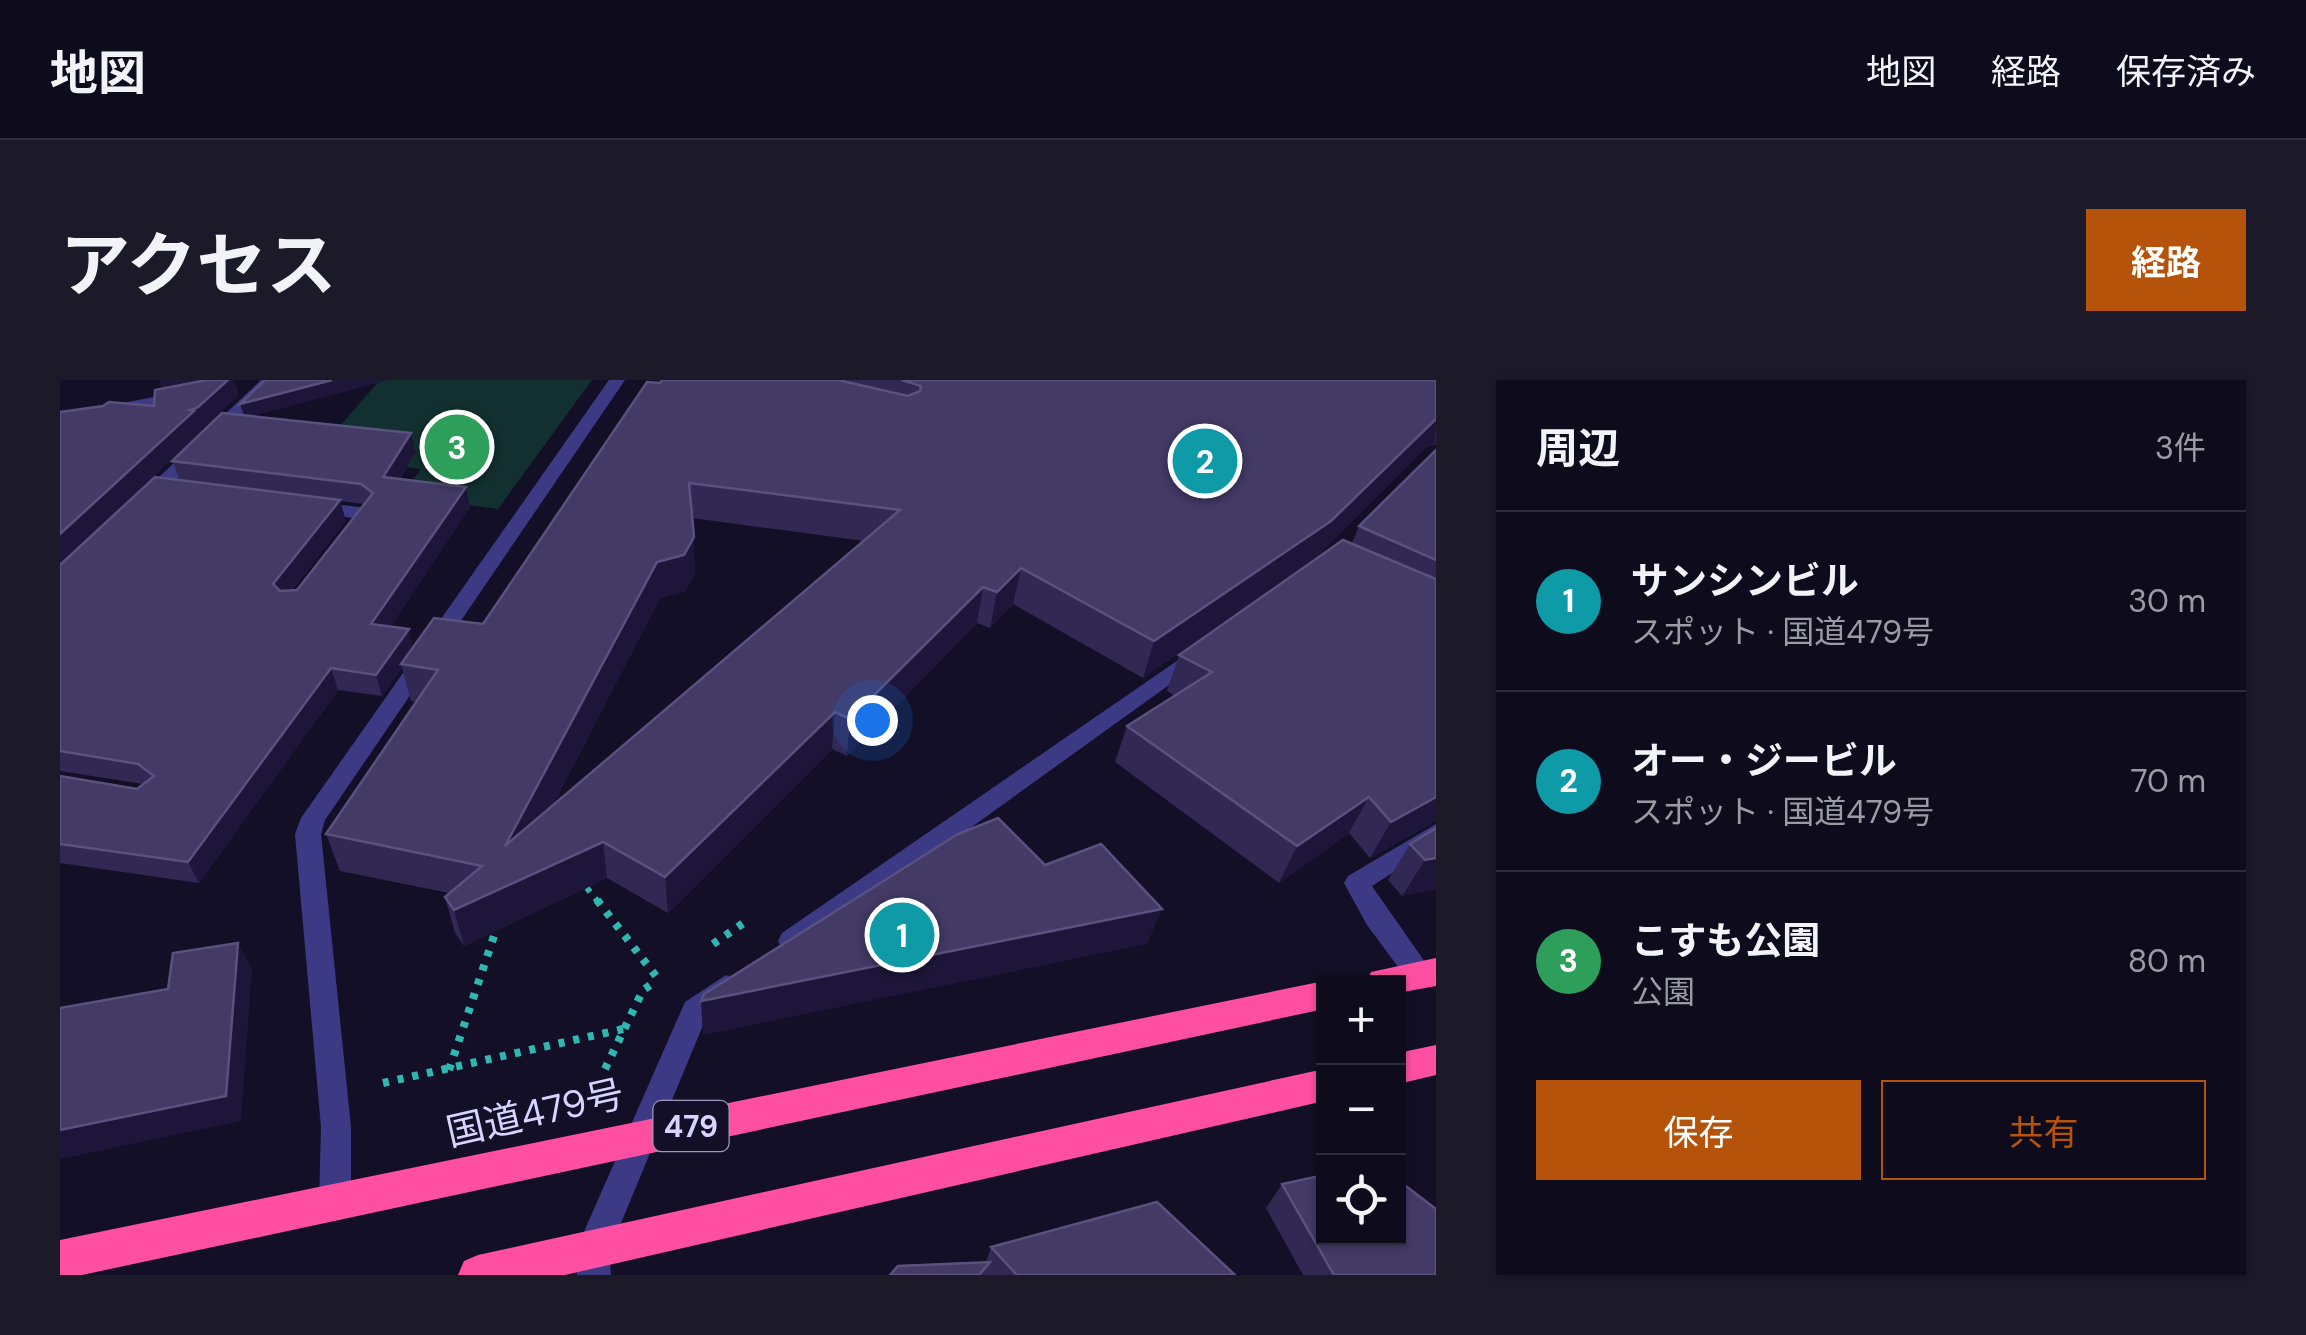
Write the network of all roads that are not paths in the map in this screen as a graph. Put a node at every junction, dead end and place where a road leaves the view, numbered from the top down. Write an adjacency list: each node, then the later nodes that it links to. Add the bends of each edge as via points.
1 (617, 380): 19 (street, via 313,818 308,834 333,1093)
2 (267, 383): 3 (street); 7 (street, via 168,489)
3 (229, 388)
4 (210, 391): 5 (street)
5 (60, 420)
6 (291, 505): 8 (street, via 366,514)
7 (130, 515)
8 (342, 544)
9 (1229, 632): 11 (street)
10 (1436, 833): 12 (street, via 1358,883 1376,918)
11 (776, 952)
12 (1428, 973)
13 (743, 975): 18 (street, via 695,1010)
14 (1316, 997): 18 (highway, 国道479号 / 479)
15 (1436, 1060): 16 (highway)
16 (1406, 1067)
17 (1316, 1088): 21 (highway)
18 (642, 1136): 19 (highway, 国道479号 / 479); 21 (street)
19 (334, 1204): 20 (highway, 国道479号 / 479)
20 (60, 1260)
21 (593, 1263): 22 (highway)
22 (478, 1275)

